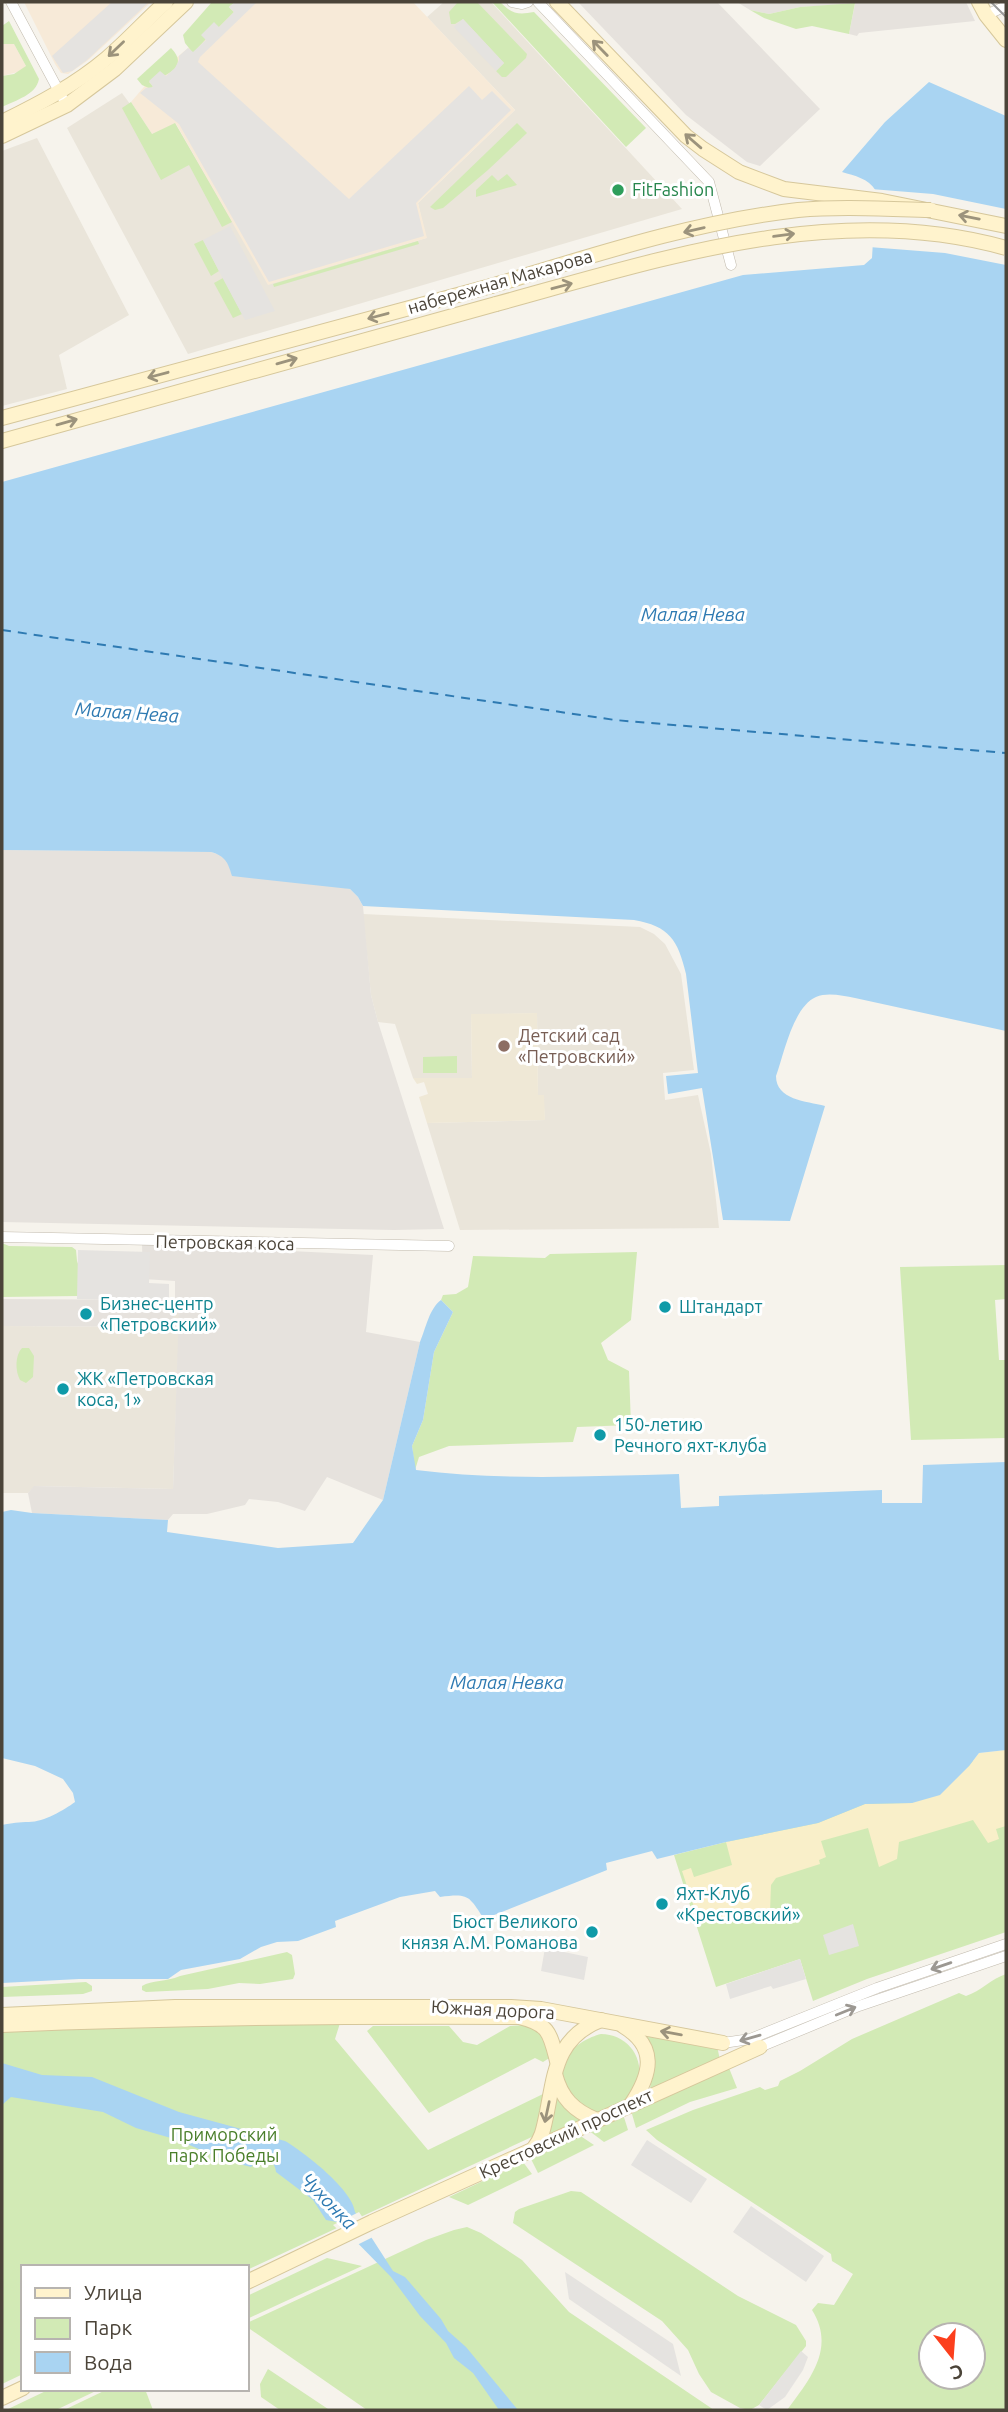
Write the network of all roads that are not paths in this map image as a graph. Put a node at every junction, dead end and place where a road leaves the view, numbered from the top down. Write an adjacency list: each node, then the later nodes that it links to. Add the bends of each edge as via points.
1 (11, 2): 12 (street)
2 (166, 2): 12 (main road, one-way to 12)
3 (186, 2): 12 (main road, via 115,69)
4 (512, 2): 5 (street)
5 (527, 2)
6 (538, 2): 18 (street, via 709,182)
7 (557, 2): 15 (main road, one-way to 7, bridge, via 784,189 740,172 703,149)
8 (979, 2): 10 (main road)
9 (1006, 6): 10 (street)
10 (986, 15): 11 (main road)
11 (1003, 36)
12 (63, 99): 13 (main road); 14 (main road)
13 (2, 122)
14 (2, 136)
15 (931, 210): 16 (main road, набережная Макарова, one-way to 15); 19 (main road, набережная Макарова, one-way to 19, bridge, via 799,210 733,220)
16 (1006, 226)
17 (1006, 248): 20 (main road, набережная Макарова, one-way to 17, bridge, via 725,244 866,230 932,234)
18 (731, 265)
19 (2, 418)
20 (2, 440)
21 (2, 1237): 22 (street, Петровская коса)
22 (449, 1246)
23 (1006, 1944): 29 (street, Южная дорога, one-way to 29, via 877,1987 750,2039)
24 (1006, 1956): 30 (street, one-way to 24, via 859,2006)
25 (2, 2015): 26 (main road, Южная дорога, via 175,2007 484,2007 541,2009)
26 (601, 2020): 27 (main road, Южная дорога); 31 (main road, via 575,2035)
27 (619, 2024): 29 (main road, Южная дорога, one-way to 27); 32 (main road, via 632,2032 648,2058 646,2082)
28 (2, 2025): 31 (main road, Южная дорога, via 175,2018 519,2017 540,2022 548,2032)
29 (723, 2043)
30 (760, 2046): 32 (main road, Крестовский проспект)
31 (556, 2067): 33 (main road, via 558,2086 569,2105); 34 (main road, one-way to 34, via 542,2136)
32 (632, 2104): 33 (main road, Крестовский проспект)
33 (597, 2120): 34 (main road, Крестовский проспект)
34 (533, 2149): 35 (main road, Крестовский проспект)
35 (248, 2282)
36 (21, 2389): 37 (main road)
37 (2, 2398)

